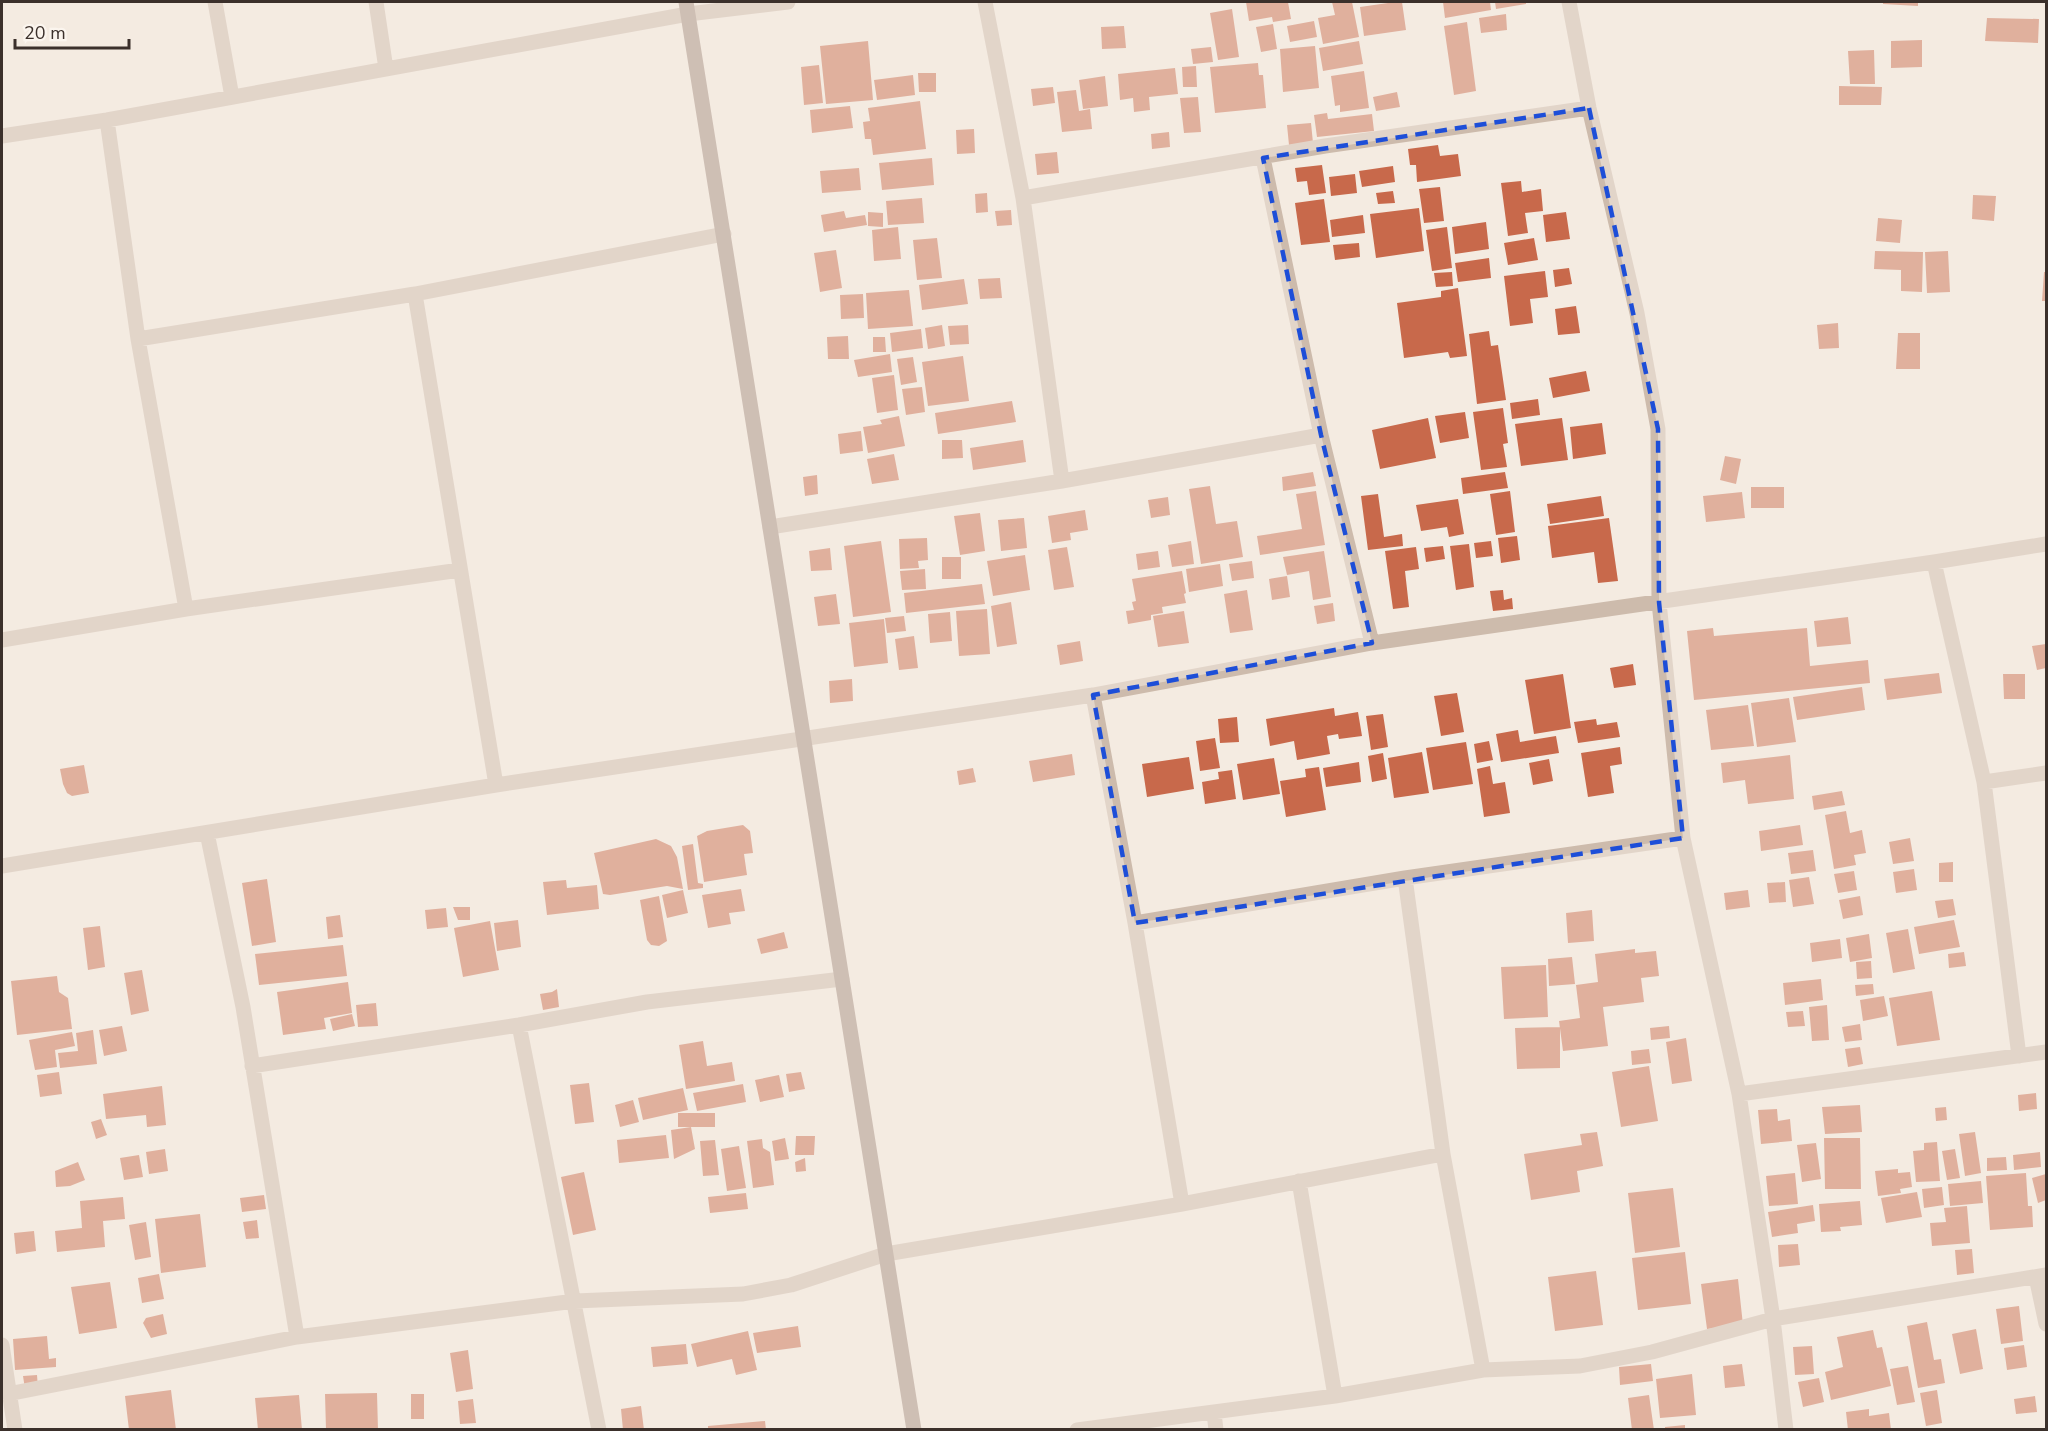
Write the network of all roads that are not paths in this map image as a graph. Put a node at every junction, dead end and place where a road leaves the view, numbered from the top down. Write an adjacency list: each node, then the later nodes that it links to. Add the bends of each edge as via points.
1 (215, 2): 8 (street)
2 (376, 2): 7 (street)
3 (788, 2): 6 (street)
4 (985, 2): 13 (street)
5 (1569, 2): 9 (street)
6 (687, 8): 7 (street); 14 (street)
7 (386, 69): 8 (street)
8 (232, 97): 10 (street)
9 (1589, 108): 12 (street); 23 (street, via 1637,313 1658,429)
10 (107, 120): 11 (street); 16 (street)
11 (2, 136)
12 (1263, 158): 13 (street); 17 (street)
13 (1023, 198): 18 (street)
14 (724, 234): 15 (street); 19 (street)
15 (415, 294): 16 (street); 22 (street)
16 (138, 339): 24 (street)
17 (1321, 435): 18 (street); 26 (street)
18 (1062, 481): 19 (street)
19 (770, 527): 28 (street)
20 (2046, 544): 21 (street)
21 (1934, 562): 23 (street); 30 (street)
22 (460, 570): 24 (street); 31 (street)
23 (1659, 602): 26 (street); 33 (street)
24 (186, 609): 25 (street)
25 (2, 640)
26 (1372, 643): 27 (street)
27 (1093, 695): 28 (street); 36 (street)
28 (803, 738): 31 (street); 37 (street)
29 (2046, 773): 30 (street)
30 (1984, 782): 40 (street)
31 (496, 785): 32 (street)
32 (207, 832): 34 (street); 41 (street)
33 (1683, 838): 35 (street); 42 (street)
34 (2, 866)
35 (1405, 878): 36 (street); 43 (street)
36 (1135, 923): 45 (street)
37 (842, 979): 38 (street, via 647,1002); 46 (street)
38 (519, 1025): 41 (street); 48 (street)
39 (2046, 1052): 40 (street)
40 (2019, 1056): 42 (street)
41 (252, 1066): 51 (street)
42 (1739, 1094): 49 (street)
43 (1443, 1154): 44 (street); 53 (street)
44 (1299, 1181): 45 (street); 55 (street)
45 (1182, 1204): 46 (street)
46 (886, 1254): 48 (street, via 791,1285 743,1294); 59 (street)
47 (2041, 1276): 49 (street); 50 (street)
48 (574, 1301): 51 (street); 58 (street)
49 (1773, 1319): 53 (street, via 1652,1352 1580,1366); 62 (street)
50 (2046, 1324)
51 (297, 1337): 54 (street)
52 (2, 1345): 54 (street)
53 (1482, 1370): 55 (street)
54 (8, 1394): 57 (street)
55 (1335, 1396): 56 (street)
56 (1214, 1413): 60 (street); 61 (street)
57 (15, 1430)
58 (599, 1430)
59 (914, 1430)
60 (1077, 1430)
61 (1216, 1430)
62 (1786, 1430)

